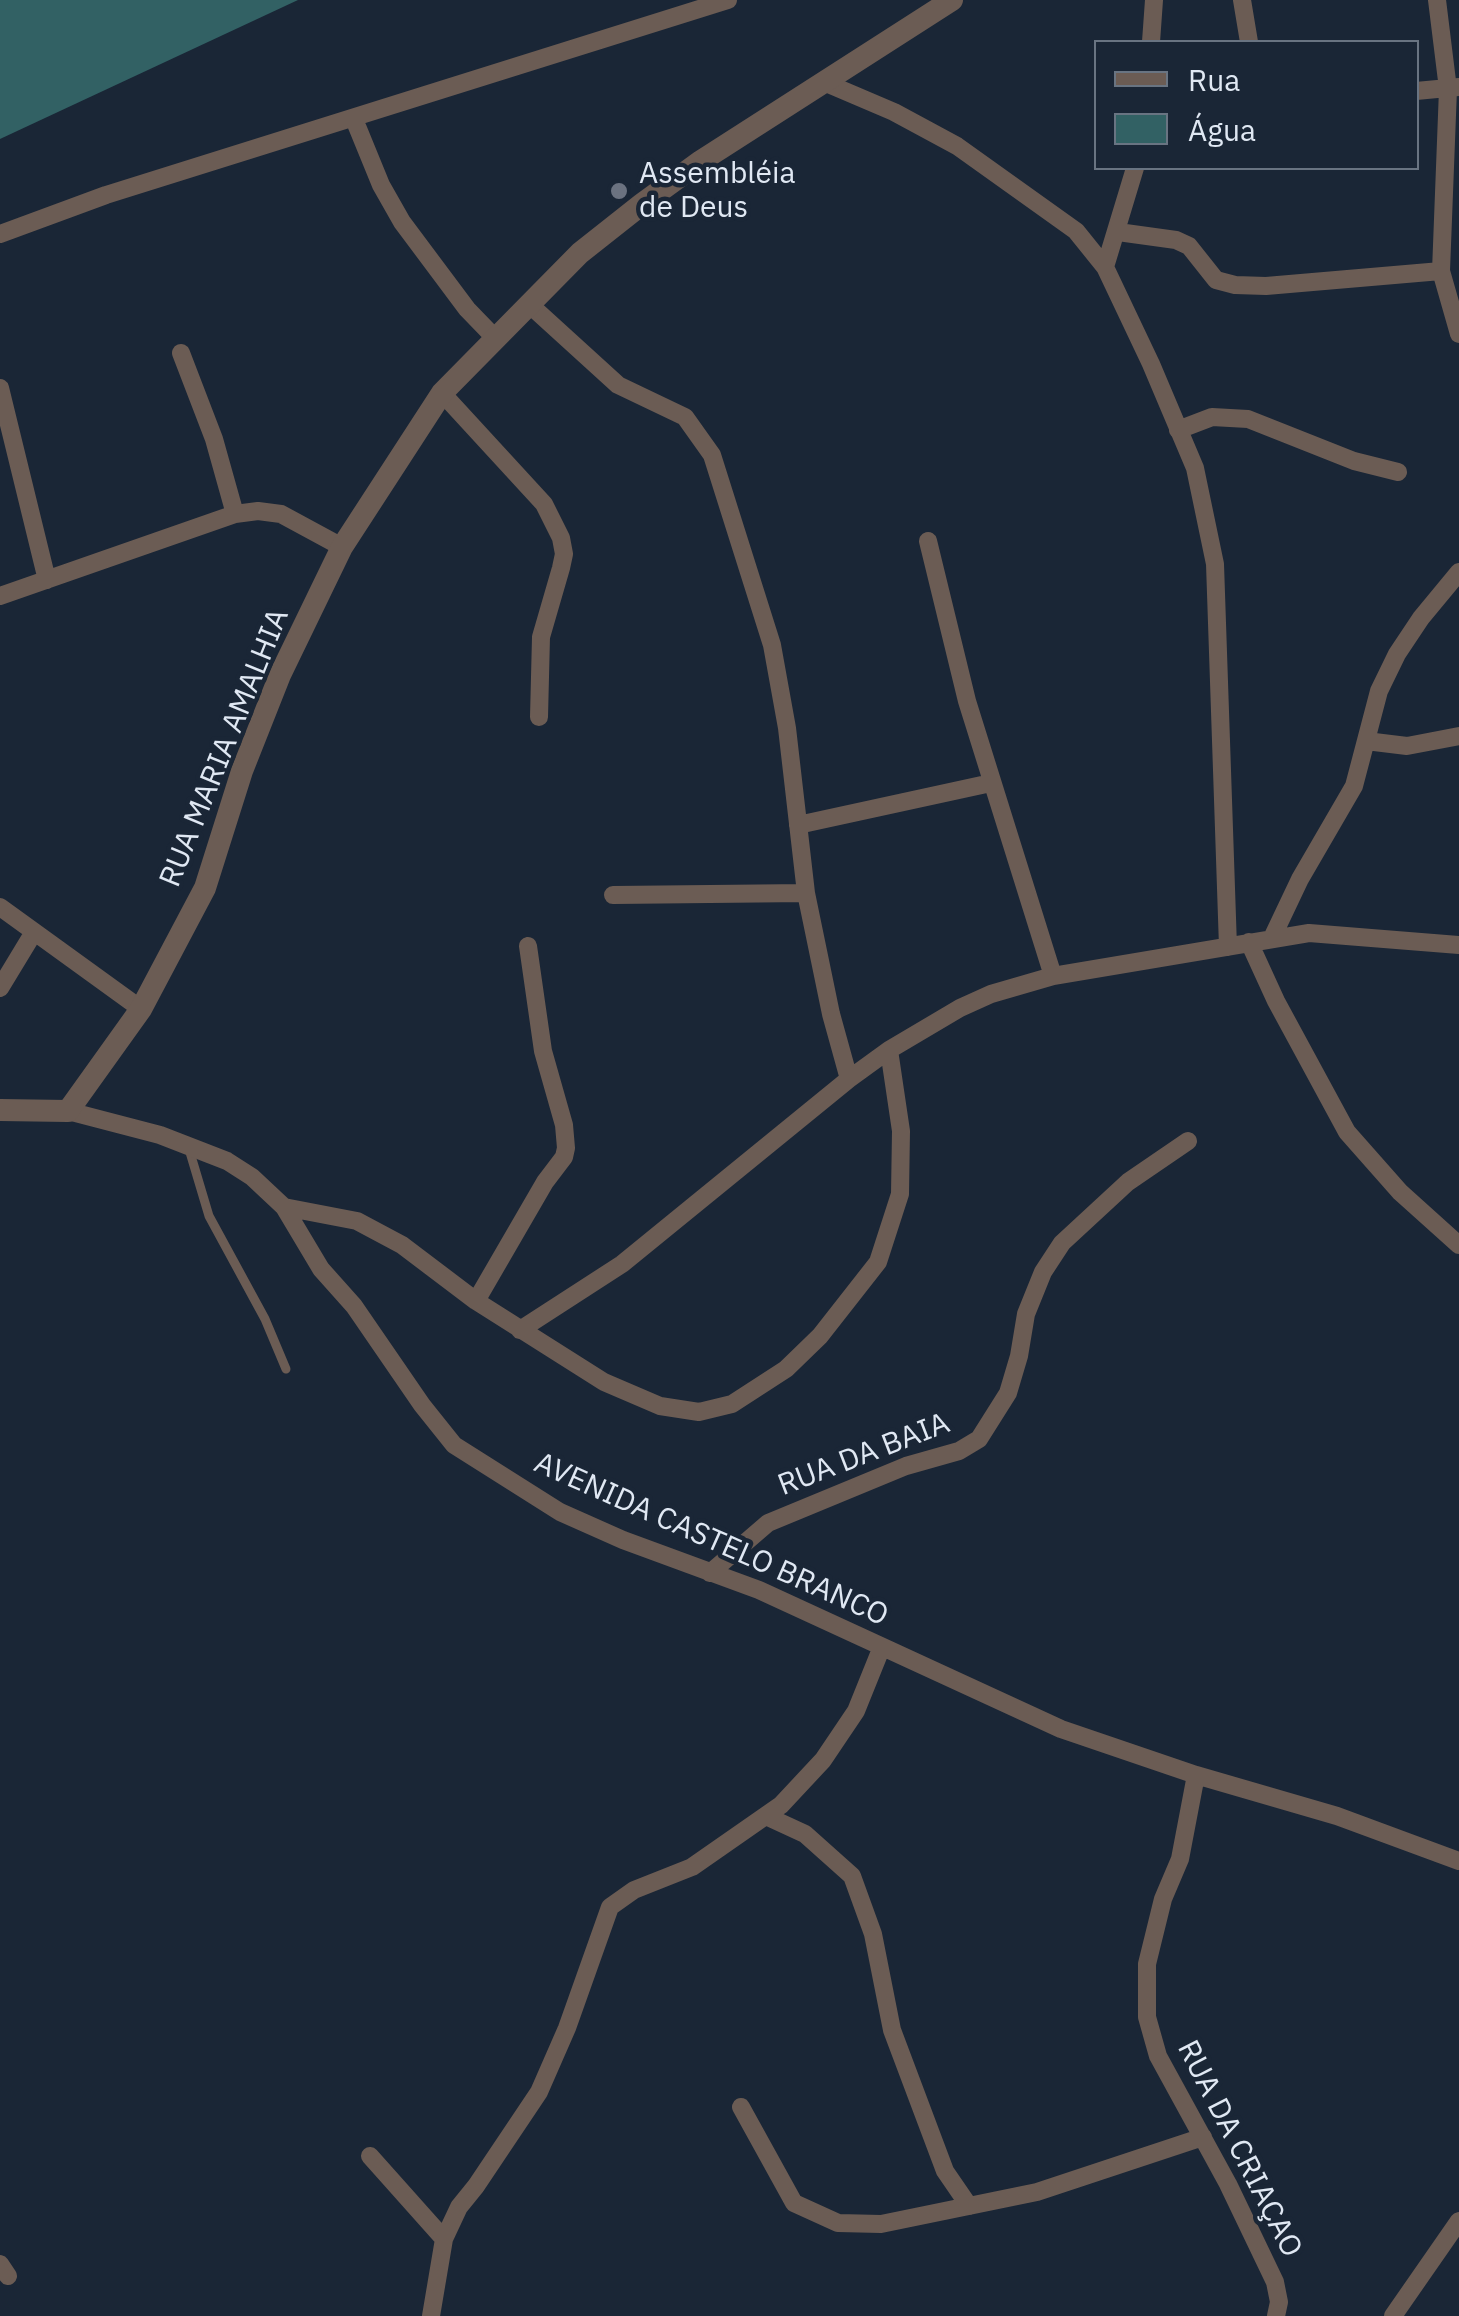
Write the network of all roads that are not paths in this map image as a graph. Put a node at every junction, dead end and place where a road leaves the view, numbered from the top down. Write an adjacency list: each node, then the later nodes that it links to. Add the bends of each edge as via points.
1 (728, 0): 11 (street)
2 (952, 0): 8 (street, RUA MARIA AMALHIA)
3 (1154, 0): 6 (street)
4 (1242, 0): 7 (street)
5 (1437, 0): 9 (street)
6 (1150, 40)
7 (1249, 40)
8 (826, 83): 15 (street, via 957,146 1076,231); 17 (street, RUA MARIA AMALHIA, via 642,204)
9 (1453, 88): 10 (street); 16 (street)
10 (1419, 91)
11 (354, 119): 14 (street); 19 (street, via 402,222)
12 (1134, 170): 13 (street)
13 (1118, 232): 15 (street); 16 (street, via 1189,246 1209,274 1235,286)
14 (0, 234)
15 (1105, 267): 23 (street)
16 (1441, 271): 18 (street)
17 (529, 304): 19 (street, RUA MARIA AMALHIA); 35 (street, via 618,385 686,417 712,455 772,645)
18 (1459, 334)
19 (495, 338): 22 (street, RUA MARIA AMALHIA)
20 (181, 352): 25 (street)
21 (0, 388): 29 (street)
22 (442, 393): 27 (street, RUA MARIA AMALHIA); 31 (street, via 544,504 561,538 564,554 538,660)
23 (1178, 430): 24 (street, via 1222,415 1248,418 1354,462); 44 (street, via 1195,468 1215,564)
24 (1398, 472)
25 (235, 514): 27 (street, via 280,514); 29 (street)
26 (928, 541): 34 (street)
27 (342, 547): 47 (street, RUA MARIA AMALHIA, via 280,675 205,888)
28 (1459, 572): 33 (street, via 1397,654)
29 (47, 580): 30 (street)
30 (0, 596)
31 (539, 717)
32 (1459, 736): 33 (street, via 1408,746)
33 (1366, 741): 40 (street, via 1346,804)
34 (991, 783): 35 (street); 45 (street)
35 (798, 825): 36 (street)
36 (806, 893): 37 (street); 49 (street)
37 (612, 895)
38 (0, 907): 39 (street)
39 (34, 932): 46 (street); 47 (street)
40 (1272, 938): 41 (street); 43 (street, via 1310,933)
41 (1249, 942): 44 (street); 55 (street, via 1347,1132)
42 (528, 946): 56 (street, via 542,1052 566,1148)
43 (1459, 946)
44 (1228, 947): 45 (street)
45 (1052, 976): 48 (street, via 976,1001)
46 (0, 988)
47 (141, 1009): 51 (street, RUA MARIA AMALHIA)
48 (889, 1050): 49 (street); 57 (street, via 902,1131 900,1194 890,1231 853,1296 786,1369 732,1404 699,1412 660,1406 604,1382)
49 (849, 1079): 57 (street, via 622,1264)
50 (0, 1110): 51 (street, AVENIDA CASTELO BRANCO)
51 (68, 1111): 53 (street, AVENIDA CASTELO BRANCO)
52 (1188, 1140): 59 (street, RUA DA BAIA, via 1128,1182 1062,1243 1026,1314 1008,1393 979,1439 768,1522)
53 (188, 1146): 54 (street, AVENIDA CASTELO BRANCO, via 227,1161); 58 (lane, via 209,1216)
54 (284, 1207): 56 (street, via 357,1221 402,1245); 59 (street, AVENIDA CASTELO BRANCO, via 321,1269 454,1445 560,1512)
55 (1459, 1244)
56 (476, 1301): 57 (street)
57 (520, 1330)
58 (286, 1369)
59 (710, 1573): 60 (street, AVENIDA CASTELO BRANCO)
60 (881, 1649): 61 (street, AVENIDA CASTELO BRANCO, via 1061,1729); 62 (street, via 856,1710 823,1760)
61 (1196, 1775): 63 (street, AVENIDA CASTELO BRANCO, via 1289,1800); 65 (street, RUA DA CRIAÇAO, via 1180,1859 1154,1931 1144,1997 1158,2056)
62 (766, 1816): 67 (street, via 805,1834 852,1876 873,1934 892,2030 945,2171); 69 (street, via 692,1867 643,1885 610,1907 539,2092 458,2207)
63 (1459, 1862)
64 (741, 2107): 67 (street, via 794,2202 838,2223 880,2224)
65 (1204, 2137): 67 (street, via 1037,2192); 71 (street, RUA DA CRIAÇAO, via 1275,2282)
66 (370, 2156): 69 (street)
67 (969, 2206)
68 (1459, 2221): 72 (street)
69 (444, 2239): 70 (street)
70 (431, 2316)
71 (1276, 2316)
72 (1394, 2316)

